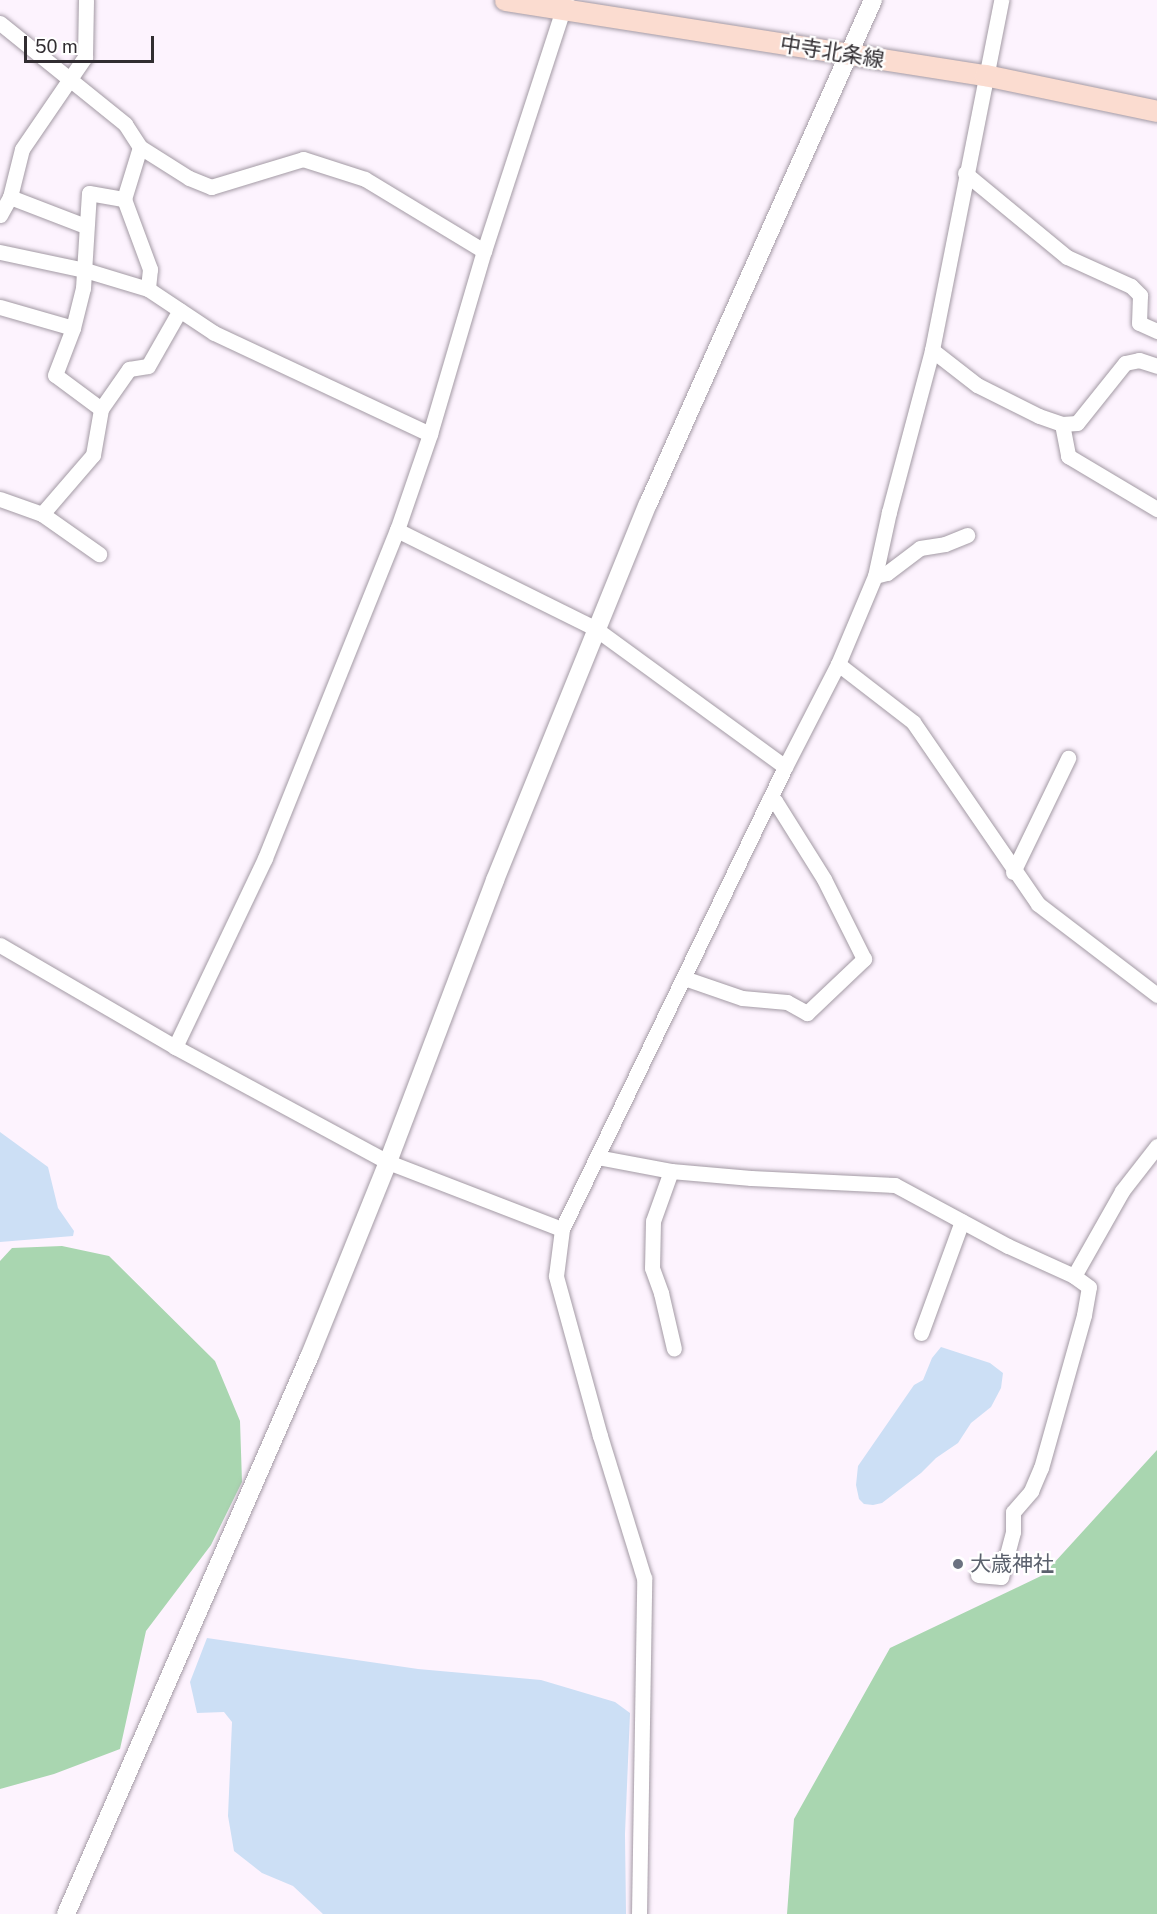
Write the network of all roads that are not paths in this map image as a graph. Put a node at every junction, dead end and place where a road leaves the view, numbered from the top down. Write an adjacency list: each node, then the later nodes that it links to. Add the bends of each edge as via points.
1 (86, 0): 9 (street, via 85,57)
2 (505, 0): 5 (main road, 中寺北条線)
3 (873, 0): 7 (street)
4 (1000, 0): 8 (street)
5 (564, 5): 7 (main road, 中寺北条線); 17 (street)
6 (0, 24): 9 (street)
7 (849, 55): 8 (main road, 中寺北条線); 37 (street)
8 (985, 75): 10 (main road, 中寺北条線); 12 (street)
9 (69, 79): 11 (street, via 125,124); 13 (street, via 22,149)
10 (1157, 111)
11 (140, 147): 14 (street); 17 (street, via 211,187 303,159 365,179)
12 (965, 173): 24 (street, via 1067,257 1131,286 1140,295 1140,323); 25 (street)
13 (10, 197): 15 (street); 16 (street)
14 (124, 199): 16 (street, via 89,193); 20 (street, via 150,269)
15 (0, 213)
16 (85, 226): 19 (street)
17 (484, 251): 29 (street)
18 (0, 252): 19 (street)
19 (85, 270): 20 (street); 23 (street)
20 (148, 289): 22 (street)
21 (0, 307): 23 (street)
22 (180, 310): 27 (street, via 148,366 129,369); 29 (street, via 214,333)
23 (73, 327): 27 (street, via 55,375)
24 (1157, 331)
25 (932, 350): 28 (street, via 977,385); 36 (street)
26 (1157, 366): 28 (street, via 1139,360 1125,363 1077,423)
27 (101, 409): 32 (street, via 93,455)
28 (1062, 424): 31 (street, via 1068,456)
29 (430, 434): 33 (street)
30 (0, 499): 32 (street)
31 (1157, 509)
32 (42, 514): 35 (street)
33 (397, 530): 37 (street); 46 (street, via 265,858)
34 (967, 535): 36 (street, via 920,548 887,573)
35 (99, 554)
36 (875, 576): 38 (street)
37 (596, 629): 40 (street); 49 (street)
38 (838, 664): 40 (street); 42 (street, via 913,722)
39 (1068, 758): 42 (street)
40 (784, 767): 41 (street)
41 (769, 799): 44 (street); 44 (street, via 776,801 824,879 864,959 807,1013 787,1002 742,998)
42 (1013, 872): 45 (street, via 1038,904)
43 (0, 945): 46 (street)
44 (684, 978): 48 (street)
45 (1157, 995)
46 (175, 1047): 49 (street)
47 (1157, 1146): 53 (street, via 1122,1191)
48 (597, 1157): 50 (street); 52 (street)
49 (388, 1162): 52 (street); 57 (street, via 305,1366)
50 (671, 1171): 51 (street, via 895,1185); 55 (street, via 653,1221 652,1268)
51 (962, 1221): 53 (street); 54 (street)
52 (562, 1229): 58 (street, via 556,1276 644,1578)
53 (1074, 1276): 56 (street, via 1089,1287 1041,1468 1031,1491 1013,1512 1001,1577)
54 (921, 1333)
55 (675, 1348)
56 (978, 1575)
57 (66, 1914)
58 (639, 1914)

